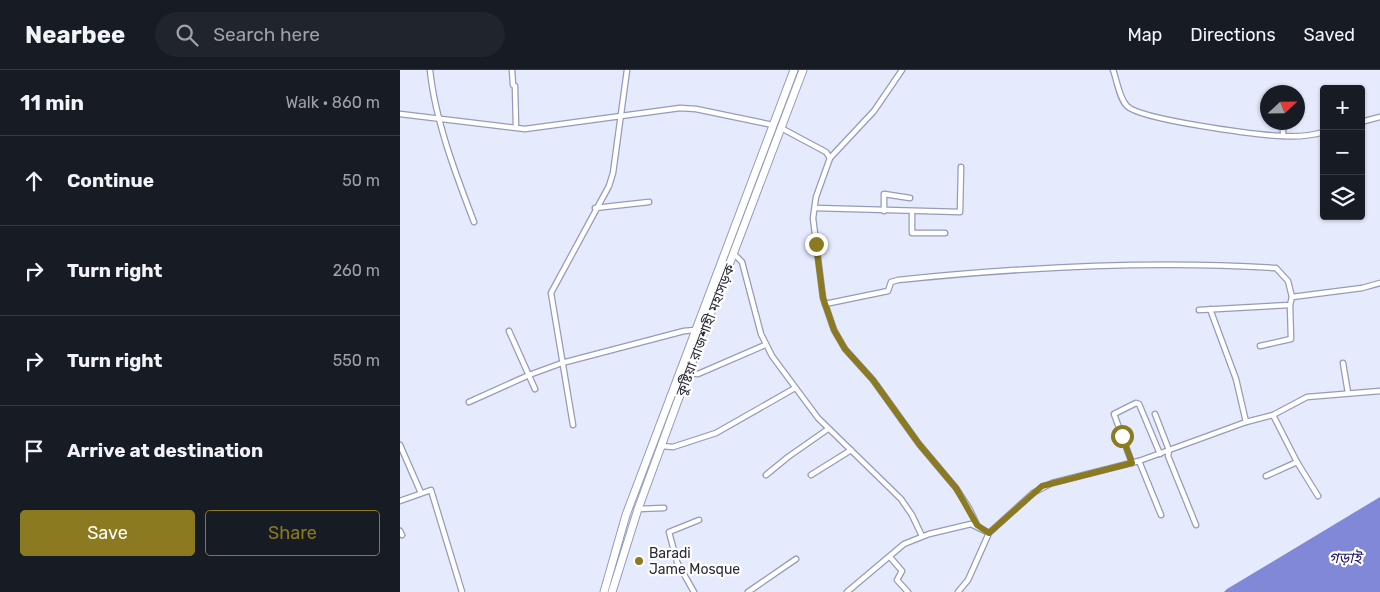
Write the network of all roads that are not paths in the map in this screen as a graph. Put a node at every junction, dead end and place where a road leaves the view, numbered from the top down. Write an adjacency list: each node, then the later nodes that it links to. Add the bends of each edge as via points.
1 (430, 70): 12 (street)
2 (512, 70): 15 (street)
3 (627, 70): 10 (street)
4 (794, 70): 8 (highway, কুষ্টিয়া রাজশাহী মহাসড়ক)
5 (803, 70): 8 (highway, কুষ্টিয়া রাজশাহী মহাসড়ক)
6 (902, 70): 20 (street, via 874,111)
7 (1113, 70): 19 (street, via 1124,102 1133,110 1241,133)
8 (784, 108): 14 (highway, কুষ্টিয়া রাজশাহী মহাসড়ক); 16 (highway, কুষ্টিয়া রাজশাহী মহাসড়ক)
9 (400, 114): 12 (street)
10 (622, 116): 14 (street, via 656,110 696,109); 15 (street, via 556,127); 24 (street, via 613,173)
11 (1380, 117): 13 (street)
12 (441, 119): 15 (street); 28 (street, via 455,171)
13 (1365, 121)
14 (773, 125): 38 (highway, কুষ্টিয়া রাজশাহী মহাসড়ক)
15 (516, 128)
16 (781, 128): 20 (street, via 826,152); 30 (highway, কুষ্টিয়া রাজশাহী মহাসড়ক)
17 (1283, 130): 19 (street)
18 (1320, 132): 19 (street)
19 (1283, 136)
20 (830, 158): 25 (street)
21 (961, 167): 27 (street, via 960,212)
22 (910, 198): 26 (street, via 885,194)
23 (649, 202): 24 (street)
24 (595, 208): 43 (street, via 551,293)
25 (815, 208): 26 (street); 33 (street, via 816,244)
26 (884, 211): 27 (street)
27 (912, 212): 29 (street, via 912,233)
28 (474, 222)
29 (945, 233)
30 (734, 254): 39 (street, via 742,262); 42 (highway, কুষ্টিয়া রাজশাহী মহাসড়ক)
31 (1380, 283): 32 (street)
32 (1292, 297): 33 (street, via 1288,281 1276,268 1152,263 1034,267 898,280 891,282 888,292); 34 (street)
33 (825, 304): 77 (street, via 845,349 873,380 919,444 956,488)
34 (1290, 305): 35 (street); 40 (street, via 1291,339)
35 (1210, 309): 36 (street); 54 (street, via 1236,378)
36 (1199, 310)
37 (509, 330): 46 (street)
38 (695, 330): 41 (highway, কুষ্টিয়া রাজশাহী মহাসড়ক); 43 (street, via 684,330)
39 (765, 345): 45 (street, via 695,375); 47 (street)
40 (1260, 346)
41 (688, 350): 42 (highway); 73 (highway, কুষ্টিয়া রাজশাহী মহাসড়ক)
42 (695, 353): 45 (highway, কুষ্টিয়া রাজশাহী মহাসড়ক)
43 (562, 363): 46 (street); 55 (street)
44 (1344, 363): 50 (street)
45 (688, 373): 58 (highway, কুষ্টিয়া রাজশাহী মহাসড়ক)
46 (529, 375): 48 (street); 51 (street)
47 (795, 388): 56 (street); 58 (street, via 716,433 673,447)
48 (535, 389)
49 (1380, 390): 50 (street)
50 (1348, 393): 53 (street, via 1307,397)
51 (469, 402)
52 (1155, 414): 60 (street)
53 (1273, 415): 54 (street); 63 (street)
54 (1246, 422): 60 (street)
55 (572, 426)
56 (828, 429): 59 (street); 65 (street)
57 (400, 445): 68 (street)
58 (661, 446): 72 (highway, কুষ্টিয়া রাজশাহী মহাসড়ক)
59 (851, 450): 66 (street); 80 (street, via 901,498)
60 (1169, 450): 61 (street); 78 (street, via 1168,456)
61 (1160, 454): 62 (street); 64 (street, via 1136,403 1114,414)
62 (1139, 461): 64 (street); 74 (street)
63 (1297, 462): 67 (street); 69 (street)
64 (1132, 463): 79 (street, via 1042,486)
65 (766, 475)
66 (811, 475)
67 (1266, 476)
68 (421, 493): 70 (street); 83 (street, via 429,490 432,493)
69 (1318, 496)
70 (400, 501)
71 (664, 508): 72 (street)
72 (638, 509): 75 (highway, কুষ্টিয়া রাজশাহী মহাসড়ক)
73 (626, 515): 75 (highway); 84 (highway, কুষ্টিয়া রাজশাহী মহাসড়ক)
74 (1161, 515)
75 (635, 520): 85 (highway, কুষ্টিয়া রাজশাহী মহাসড়ক)
76 (700, 520): 86 (street, via 670,530 668,535 677,562)
77 (977, 525): 79 (street); 80 (street, via 965,524)
78 (1196, 525)
79 (989, 533): 90 (street, via 968,580)
80 (922, 536): 81 (street, via 904,544)
81 (890, 557): 88 (street); 89 (street, via 902,571 897,580)
82 (796, 559): 87 (street)
83 (462, 592)
84 (604, 592)
85 (612, 592)
86 (694, 592)
87 (748, 592)
88 (846, 592)
89 (908, 592)
90 (958, 592)

